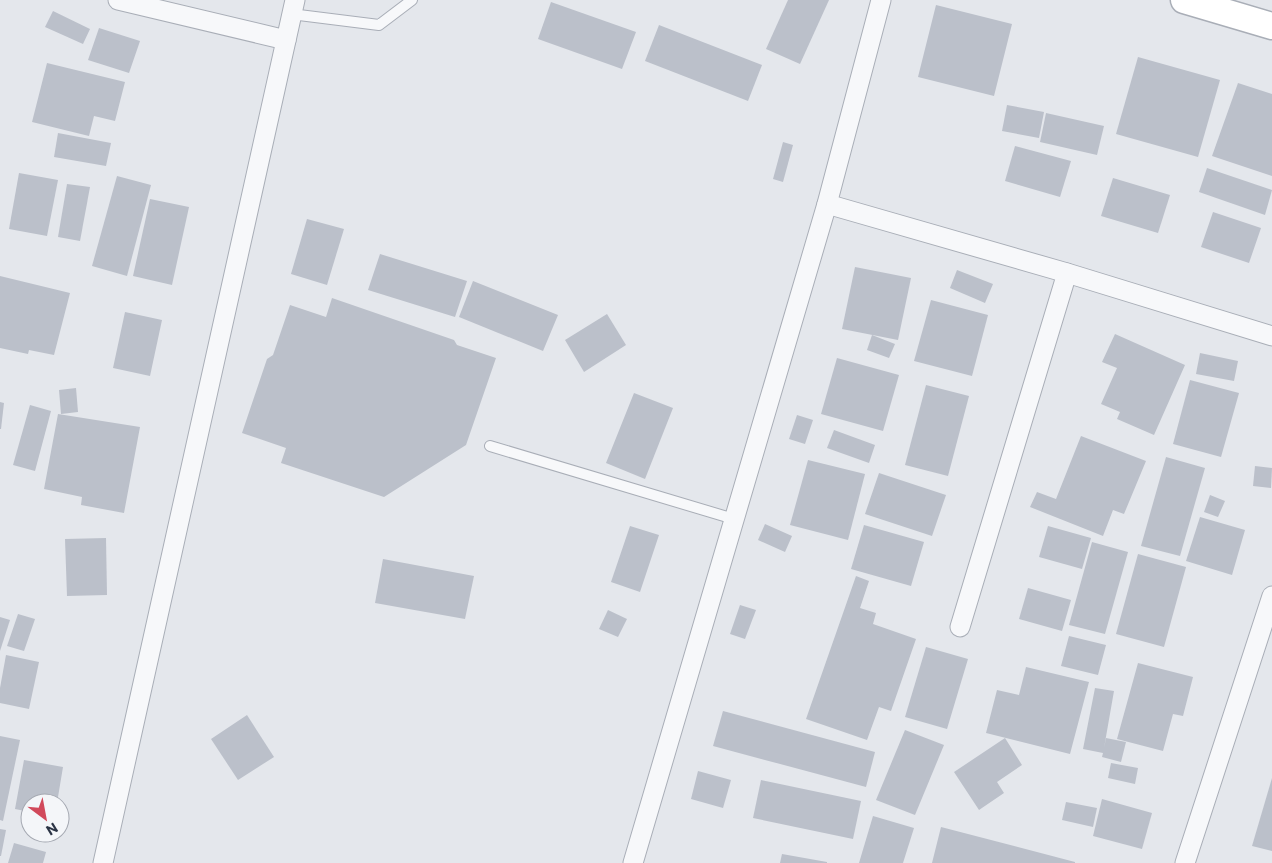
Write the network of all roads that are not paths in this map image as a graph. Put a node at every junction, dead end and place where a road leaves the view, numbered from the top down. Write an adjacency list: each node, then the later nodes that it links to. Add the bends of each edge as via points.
1 (118, 0): 7 (street)
2 (412, 0): 5 (lane, via 379,25)
3 (881, 0): 8 (street)
4 (1184, 0): 6 (street)
5 (293, 7): 7 (street)
6 (1272, 26)
7 (286, 40): 15 (street)
8 (827, 204): 9 (street); 12 (street)
9 (1067, 273): 10 (street); 14 (street)
10 (1272, 336)
11 (490, 446): 12 (lane)
12 (734, 519): 16 (street)
13 (1272, 596): 17 (street)
14 (960, 628)
15 (103, 863)
16 (633, 863)
17 (1185, 863)

